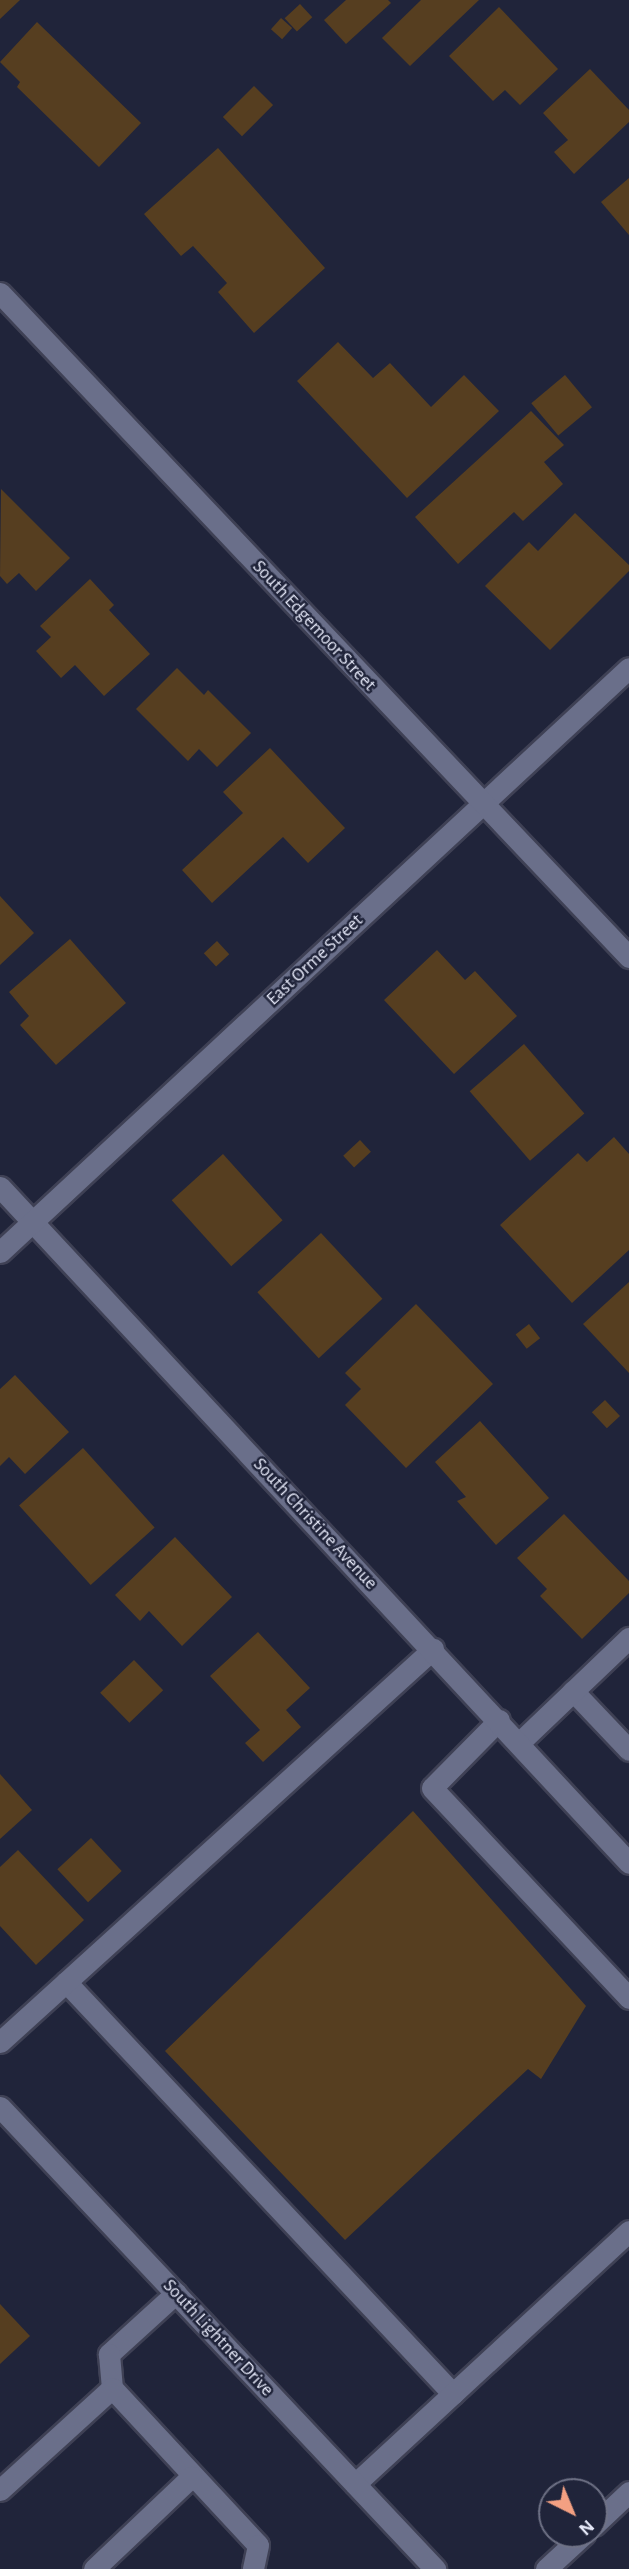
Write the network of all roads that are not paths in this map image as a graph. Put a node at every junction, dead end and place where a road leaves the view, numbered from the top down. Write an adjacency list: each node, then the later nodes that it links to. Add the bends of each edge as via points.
1 (0, 293): 3 (street, South Edgemoor Street)
2 (629, 668): 3 (street, East Orme Street)
3 (482, 805): 4 (street, South Edgemoor Street); 6 (street, East Orme Street)
4 (629, 957)
5 (0, 1187): 6 (street, South Christine Avenue)
6 (33, 1222): 7 (street, East Orme Street); 9 (street, South Christine Avenue)
7 (0, 1252)
8 (629, 1638): 10 (street)
9 (433, 1649): 11 (street, South Christine Avenue); 15 (street)
10 (573, 1691): 12 (street); 13 (street)
11 (499, 1720): 12 (street, South Christine Avenue); 16 (street, via 432,1788)
12 (520, 1742): 14 (street, South Christine Avenue)
13 (629, 1750)
14 (629, 1863)
15 (66, 1982): 17 (street); 22 (street)
16 (629, 1998)
17 (0, 2042)
18 (0, 2106): 20 (street, South Lightner Drive)
19 (629, 2231): 22 (street)
20 (176, 2293): 21 (street, via 109,2354); 24 (street, South Lightner Drive)
21 (111, 2388): 23 (street); 25 (street)
22 (453, 2394): 24 (street)
23 (191, 2477): 29 (street); 30 (street, via 258,2545)
24 (355, 2484): 31 (street, South Lightner Drive)
25 (0, 2490)
26 (629, 2492): 27 (street)
27 (608, 2512)
28 (569, 2548): 32 (street)
29 (94, 2569)
30 (253, 2569)
31 (435, 2569)
32 (547, 2569)

